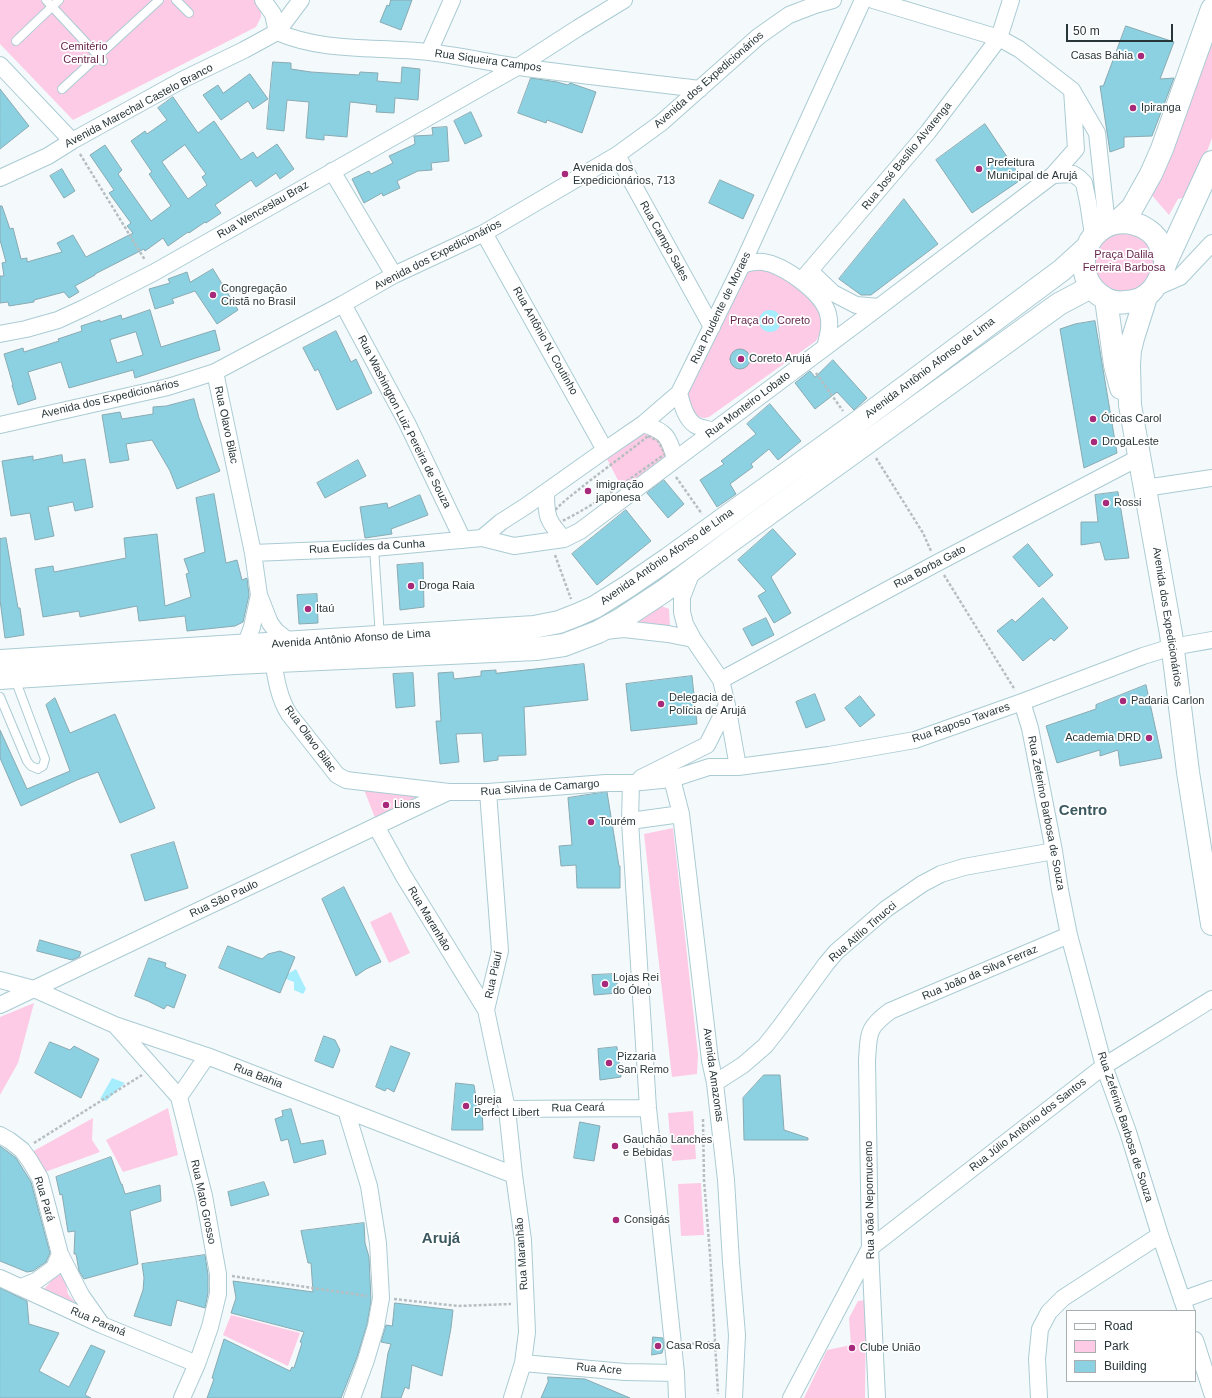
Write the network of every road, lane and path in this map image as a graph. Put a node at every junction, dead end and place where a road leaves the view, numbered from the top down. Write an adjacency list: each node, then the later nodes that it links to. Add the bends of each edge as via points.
1 (59, 0): 12 (lane)
2 (159, 0): 19 (lane)
3 (176, 0): 13 (lane)
4 (263, 0): 15 (street, via 273,14)
5 (302, 0): 15 (street)
6 (452, 0): 18 (street)
7 (624, 0): 21 (street, Rua Wenceslau Braz)
8 (832, 0): 23 (street, Avenida dos Expedicionários, via 783,19 759,36)
9 (862, 0): 35 (street, Rua Prudente de Moraes)
10 (873, 0): 16 (street)
11 (1011, 0): 16 (street, Rua José Basílio Alvarenga)
12 (49, 3): 17 (lane); 19 (lane)
13 (189, 13)
14 (1210, 18): 32 (main road, Avenida Antônio Afonso de Lima, via 1151,174 1132,208)
15 (277, 32): 18 (street, Rua Siqueira Campos, via 305,42 352,48); 25 (street, Avenida Marechal Castelo Branco, via 184,79)
16 (999, 38): 24 (street, via 1020,49); 38 (street, Rua José Basílio Alvarenga, via 928,132)
17 (16, 41)
18 (429, 52): 21 (street, Rua Siqueira Campos)
19 (101, 58): 22 (lane)
20 (0, 65): 25 (street)
21 (519, 66): 23 (street, Rua Siqueira Campos); 28 (street, Rua Wenceslau Braz)
22 (62, 89)
23 (700, 89): 26 (street, Avenida dos Expedicionários, via 661,123)
24 (1072, 90): 29 (street, Rua Monteiro Lobato, via 1076,149); 32 (street, via 1096,133)
25 (72, 141): 30 (street, Avenida Marechal Castelo Branco, via 48,156); 36 (path)
26 (617, 155): 31 (street, Avenida dos Expedicionários); 43 (street, Rua Campo Sales)
27 (1212, 162): 34 (main road)
28 (332, 171): 36 (street, Rua Wenceslau Braz); 37 (street)
29 (1053, 175): 32 (street, via 1073,174 1084,183 1088,202); 42 (street, Rua Monteiro Lobato)
30 (0, 178)
31 (484, 233): 37 (street, Avenida dos Expedicionários); 55 (street, Rua Antônio N. Coutinho)
32 (1101, 233): 34 (main road, via 1128,222 1139,225 1157,239); 40 (main road, via 1083,262 1085,276); 52 (main road, Avenida Antônio Afonso de Lima, via 1062,270)
33 (1212, 243): 39 (street, via 1180,277)
34 (1166, 262): 39 (main road, via 1162,275)
35 (742, 265): 38 (street, via 764,262); 43 (street, Rua Prudente de Moraes)
36 (153, 273): 44 (street, Rua Wenceslau Braz, via 58,320)
37 (394, 275): 41 (street, Avenida dos Expedicionários)
38 (805, 276): 42 (street, via 856,305); 45 (street, via 828,314 830,326)
39 (1150, 292): 40 (main road, via 1132,302 1118,303); 49 (main road, Avenida dos Expedicionários, via 1130,350)
40 (1098, 293): 49 (main road, Avenida dos Expedicionários, via 1120,386); 54 (main road, Avenida Antônio Afonso de Lima, via 1059,304)
41 (343, 304): 47 (street, Avenida dos Expedicionários); 64 (street, Rua Washington Luiz Pereira de Souza, via 407,423)
42 (879, 307): 45 (street, Rua Monteiro Lobato)
43 (712, 327): 48 (street, Rua Prudente de Moraes)
44 (0, 334)
45 (825, 348): 46 (street, Rua Monteiro Lobato)
46 (807, 361): 52 (path); 53 (street, Rua Monteiro Lobato)
47 (215, 372): 51 (street, Avenida dos Expedicionários, via 168,387); 68 (street, Rua Olavo Bilac)
48 (679, 393): 50 (street, Rua Prudente de Moraes); 53 (street, via 683,407 695,425)
49 (1130, 405): 56 (main road, Avenida dos Expedicionários)
50 (643, 424): 55 (street, Rua Prudente de Moraes); 57 (street, via 662,432 669,441)
51 (0, 425)
52 (854, 425): 62 (main road, Avenida Antônio Afonso de Lima)
53 (714, 431): 57 (street, Rua Monteiro Lobato)
54 (867, 443): 69 (path, via 923,533); 70 (main road, Avenida Antônio Afonso de Lima)
55 (605, 450): 60 (street, Rua Prudente de Moraes)
56 (1140, 457): 59 (main road, Avenida dos Expedicionários); 69 (street, Rua Borba Gato)
57 (671, 462): 62 (path); 65 (street, Rua Monteiro Lobato, via 580,531)
58 (1212, 478): 59 (street)
59 (1145, 488): 80 (main road, Avenida dos Expedicionários)
60 (546, 492): 63 (street, Rua Prudente de Moraes); 65 (street, via 547,517)
61 (567, 519): 61 (path, via 558,523 552,514 595,476 648,436 658,441 665,454)
62 (712, 528): 67 (main road, Avenida Antônio Afonso de Lima)
63 (482, 538): 64 (street, Rua Euclídes da Cunha); 65 (street, Rua Monteiro Lobato, via 514,546)
64 (463, 540): 66 (street, Rua Euclídes da Cunha)
65 (557, 540): 72 (path)
66 (374, 548): 68 (street, Rua Euclídes da Cunha); 75 (lane)
67 (681, 550): 70 (main road); 72 (main road, Avenida Antônio Afonso de Lima, via 595,607)
68 (252, 553): 71 (street, Rua Olavo Bilac)
69 (936, 563): 86 (street, Rua Borba Gato); 88 (path)
70 (694, 569): 74 (main road, Avenida Antônio Afonso de Lima, via 639,608); 76 (street, via 682,597 685,624)
71 (259, 595): 78 (street, Rua Olavo Bilac, via 270,623); 79 (street, Rua Olavo Bilac)
72 (577, 615): 73 (main road, Avenida Antônio Afonso de Lima)
73 (534, 627): 75 (main road, Avenida Antônio Afonso de Lima); 81 (main road)
74 (598, 632): 76 (street, via 624,629); 81 (main road, Avenida Antônio Afonso de Lima, via 564,645)
75 (380, 637): 82 (main road, Avenida Antônio Afonso de Lima)
76 (693, 639): 86 (street)
77 (1212, 640): 80 (street, Rua Raposo Tavares)
78 (291, 643): 79 (main road, Avenida Antônio Afonso de Lima); 82 (main road, Avenida Antônio Afonso de Lima)
79 (246, 646): 83 (main road, Avenida Antônio Afonso de Lima)
80 (1172, 647): 88 (street, Rua Raposo Tavares); 100 (main road, Avenida dos Expedicionários)
81 (536, 649): 82 (main road, Avenida Antônio Afonso de Lima)
82 (323, 650): 84 (main road, Avenida Antônio Afonso de Lima)
83 (197, 657): 84 (main road, Avenida Antônio Afonso de Lima); 85 (main road, Avenida Antônio Afonso de Lima)
84 (273, 661): 95 (street, Rua Olavo Bilac, via 284,705 289,714 337,775 346,780)
85 (5, 672): 87 (lane, via 45,759 43,766 38,769 27,761)
86 (721, 680): 89 (street)
87 (0, 697)
88 (1022, 702): 92 (street, Rua Raposo Tavares, via 915,740); 101 (street, Rua Zeferino Barbosa de Souza, via 1030,728)
89 (728, 705): 90 (street); 92 (street)
90 (707, 745): 91 (street); 94 (street)
91 (709, 767): 92 (street, Rua Raposo Tavares); 93 (street, Rua Raposo Tavares)
92 (738, 767)
93 (672, 779): 94 (street, Rua Silvina de Camargo); 97 (street, Avenida Amazonas)
94 (631, 783): 96 (street, Rua Silvina de Camargo); 98 (street)
95 (449, 792): 96 (street, Rua Silvina de Camargo); 99 (street, Rua São Paulo)
96 (488, 792): 108 (street, Rua Piauí, via 500,951)
97 (681, 814): 98 (street); 114 (street, Avenida Amazonas, via 709,1053)
98 (630, 821): 116 (street)
99 (376, 826): 105 (street, Rua São Paulo); 108 (street, Rua Maranhão, via 403,876)
100 (1204, 830): 102 (main road, Avenida dos Expedicionários)
101 (1054, 850): 103 (street, Rua Zeferino Barbosa de Souza); 114 (street, Rua Atílio Tinucci, via 964,867 941,874 922,884 886,909 836,952 765,1046 743,1065)
102 (1212, 924)
103 (1069, 935): 109 (street, Rua João da Silva Ferraz); 112 (street, Rua Zeferino Barbosa de Souza)
104 (0, 980): 105 (street, Rua Bahia)
105 (34, 990): 107 (street, Rua São Paulo); 110 (street, Rua Bahia)
106 (1212, 999): 112 (street, Rua Júlio Antônio dos Santos)
107 (0, 1005)
108 (486, 1010): 117 (street, Rua Piauí)
109 (890, 1011): 124 (street, Rua João Nepomucemo, via 877,1021 868,1038)
110 (115, 1025): 111 (street, Rua Bahia); 113 (street, Rua Mato Grosso)
111 (207, 1056): 115 (street); 118 (street, Rua Bahia)
112 (1104, 1066): 123 (street, Rua Zeferino Barbosa de Souza, via 1128,1132); 124 (street, Rua Júlio Antônio dos Santos)
113 (154, 1068): 115 (street, Rua Mato Grosso); 121 (path)
114 (715, 1083): 141 (street, Avenida Amazonas, via 726,1180 737,1335)
115 (179, 1097): 126 (street, Rua Mato Grosso, via 204,1196)
116 (648, 1108): 117 (street, Rua Ceará); 139 (street)
117 (507, 1109): 122 (street, Rua Maranhão)
118 (346, 1110): 122 (street, Rua Bahia); 130 (street, via 369,1186 378,1243)
119 (703, 1112): 134 (path, via 704,1180)
120 (0, 1135): 121 (street, Rua Pará)
121 (22, 1150): 125 (street, Rua Pará, via 40,1178)
122 (514, 1175): 131 (street, Rua Maranhão, via 523,1240)
123 (1160, 1235): 132 (street, Rua Zeferino Barbosa de Souza); 148 (street, via 1063,1298 1049,1312 1040,1329 1037,1359)
124 (870, 1248): 146 (street); 147 (street, Rua João Nepomucemo)
125 (60, 1254): 128 (street, via 54,1268); 133 (street, Rua Pará, via 81,1295)
126 (218, 1274): 130 (path); 138 (street, Rua Mato Grosso, via 218,1294)
127 (0, 1278): 128 (street, Rua Paraná)
128 (21, 1288): 133 (street, Rua Paraná)
129 (1212, 1289): 132 (street)
130 (381, 1298): 131 (path, via 458,1306); 143 (street, via 376,1326)
131 (525, 1305): 137 (street, Rua Maranhão, via 527,1332)
132 (1184, 1306)
133 (102, 1325): 138 (street, Rua Paraná)
134 (715, 1342): 136 (path); 141 (path)
135 (1196, 1343): 140 (street)
136 (680, 1345)
137 (523, 1363): 139 (street, Rua Acre, via 625,1372); 144 (street, Rua Maranhão)
138 (197, 1364): 142 (street, Rua Mato Grosso)
139 (676, 1373): 145 (street)
140 (1212, 1393)
141 (731, 1397)
142 (182, 1398)
143 (352, 1398)
144 (512, 1398)
145 (677, 1398)
146 (790, 1398)
147 (877, 1398)
148 (1039, 1398)

